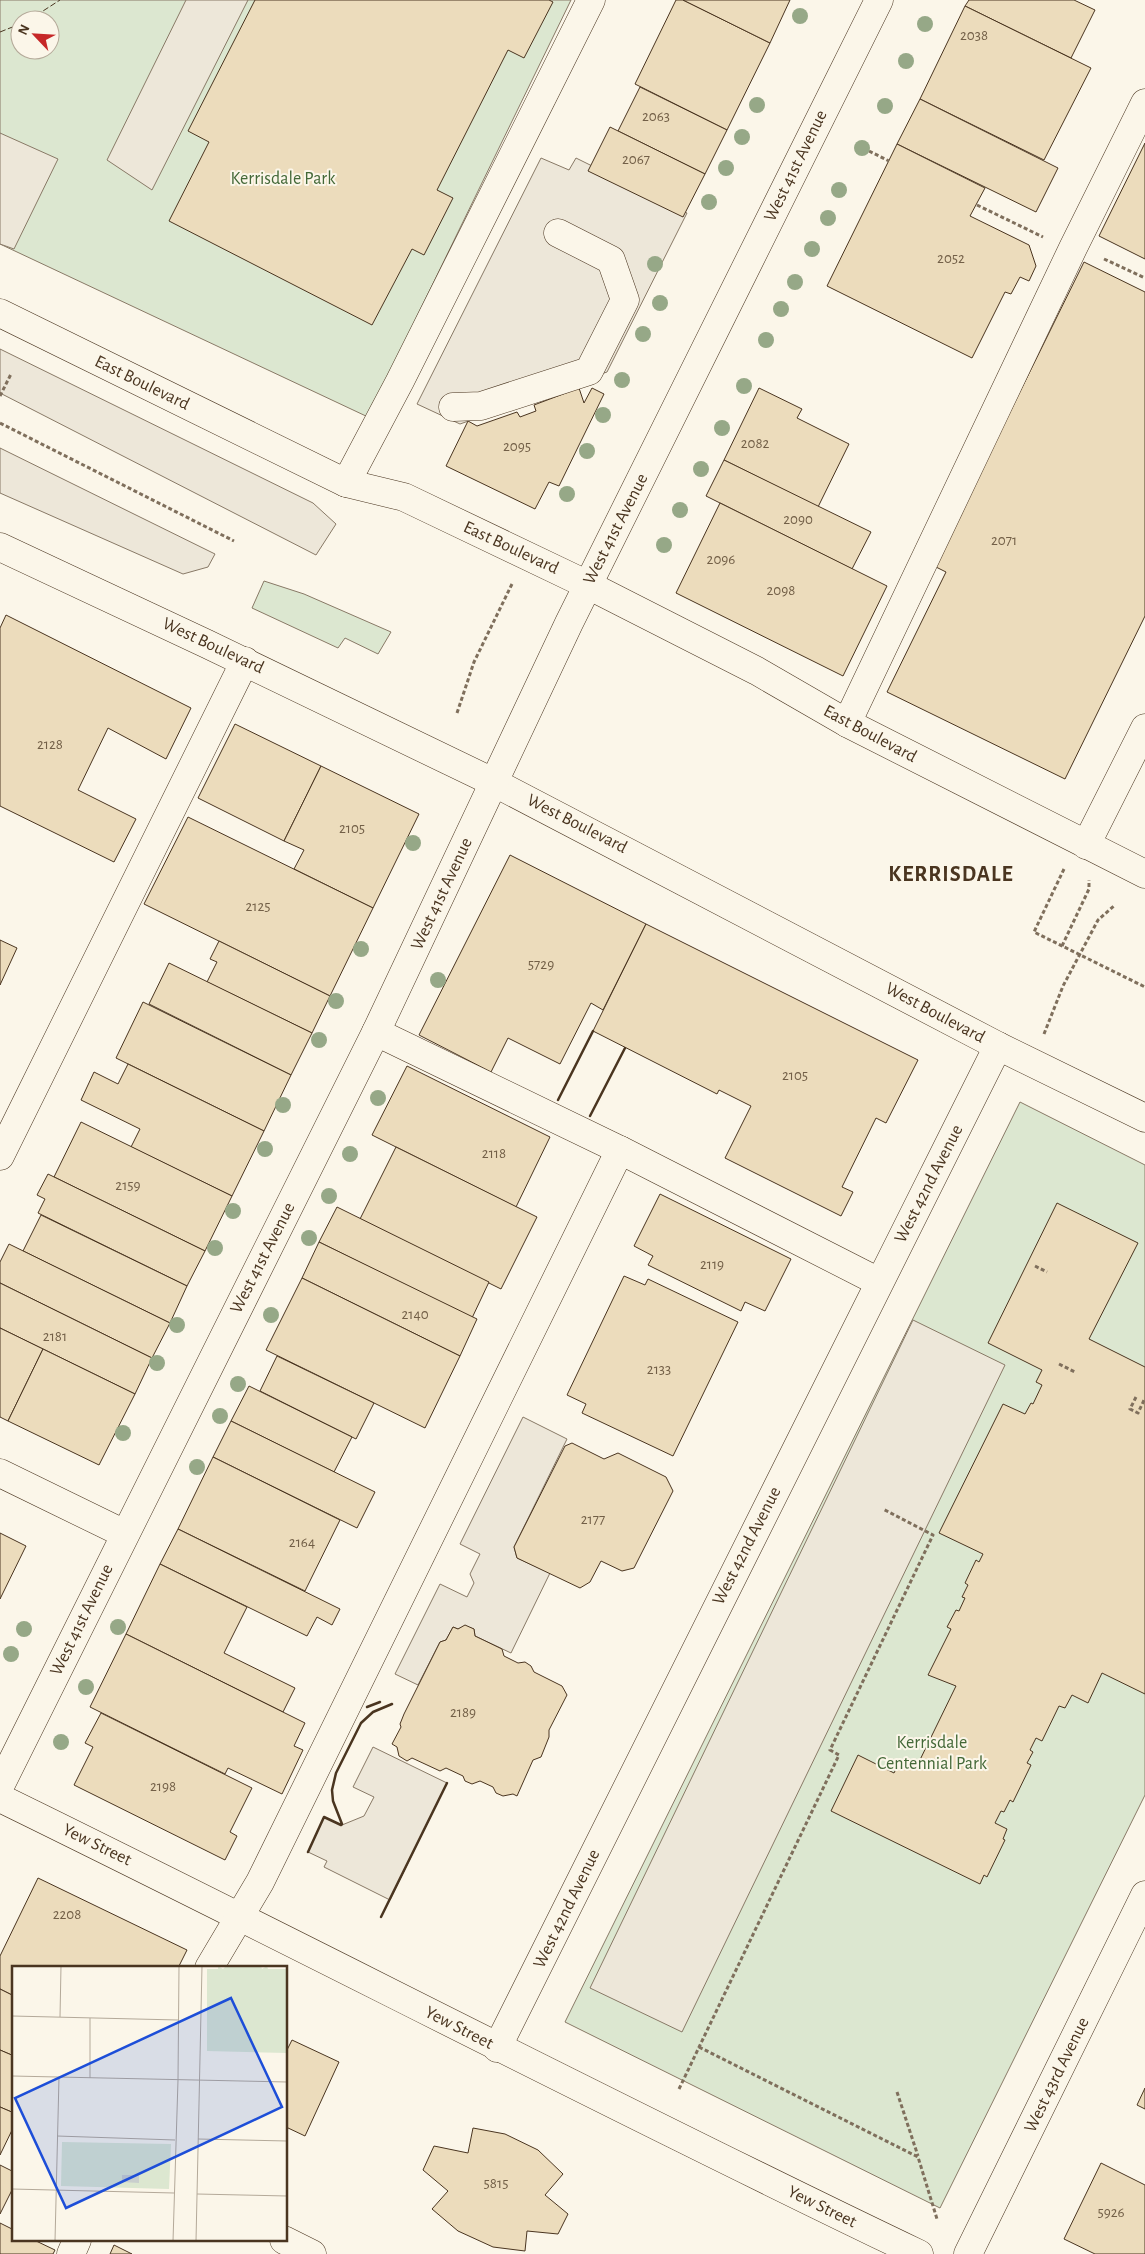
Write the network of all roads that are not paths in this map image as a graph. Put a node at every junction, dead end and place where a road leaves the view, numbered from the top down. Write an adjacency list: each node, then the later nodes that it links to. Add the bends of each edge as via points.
1 (591, 0): 7 (street)
2 (879, 0): 9 (street, West 41st Avenue)
3 (1145, 103): 11 (street)
4 (558, 233): 6 (street, via 612,260 625,300 589,371 481,406)
5 (0, 313): 7 (street, East Boulevard)
6 (452, 408)
7 (346, 483): 9 (street, East Boulevard, via 404,497)
8 (0, 547): 10 (street, West Boulevard)
9 (588, 585): 11 (street, East Boulevard, via 757,671); 13 (street, West 41st Avenue)
10 (245, 661): 13 (street, West Boulevard); 20 (street)
11 (847, 723): 14 (street, East Boulevard)
12 (1145, 728): 14 (street)
13 (495, 783): 16 (street, West 41st Avenue); 17 (street, West Boulevard)
14 (1086, 845): 15 (street, East Boulevard)
15 (1145, 874)
16 (376, 1032): 19 (street); 23 (street, West 41st Avenue)
17 (998, 1046): 18 (street, West Boulevard); 21 (street, West 42nd Avenue)
18 (1145, 1118)
19 (620, 1150): 21 (street); 27 (street, via 260,1882)
20 (0, 1156)
21 (879, 1282): 29 (street, West 42nd Avenue)
22 (0, 1473): 23 (street)
23 (125, 1534): 24 (street, West 41st Avenue)
24 (0, 1786)
25 (0, 1798): 27 (street, Yew Street)
26 (1145, 1895): 35 (street, West 43rd Avenue)
27 (240, 1916): 28 (street); 29 (street, Yew Street)
28 (210, 1966)
29 (498, 2048): 34 (street, Yew Street)
30 (76, 2242): 32 (street)
31 (288, 2242): 33 (street)
32 (71, 2254)
33 (312, 2254)
34 (920, 2254)
35 (968, 2254)

